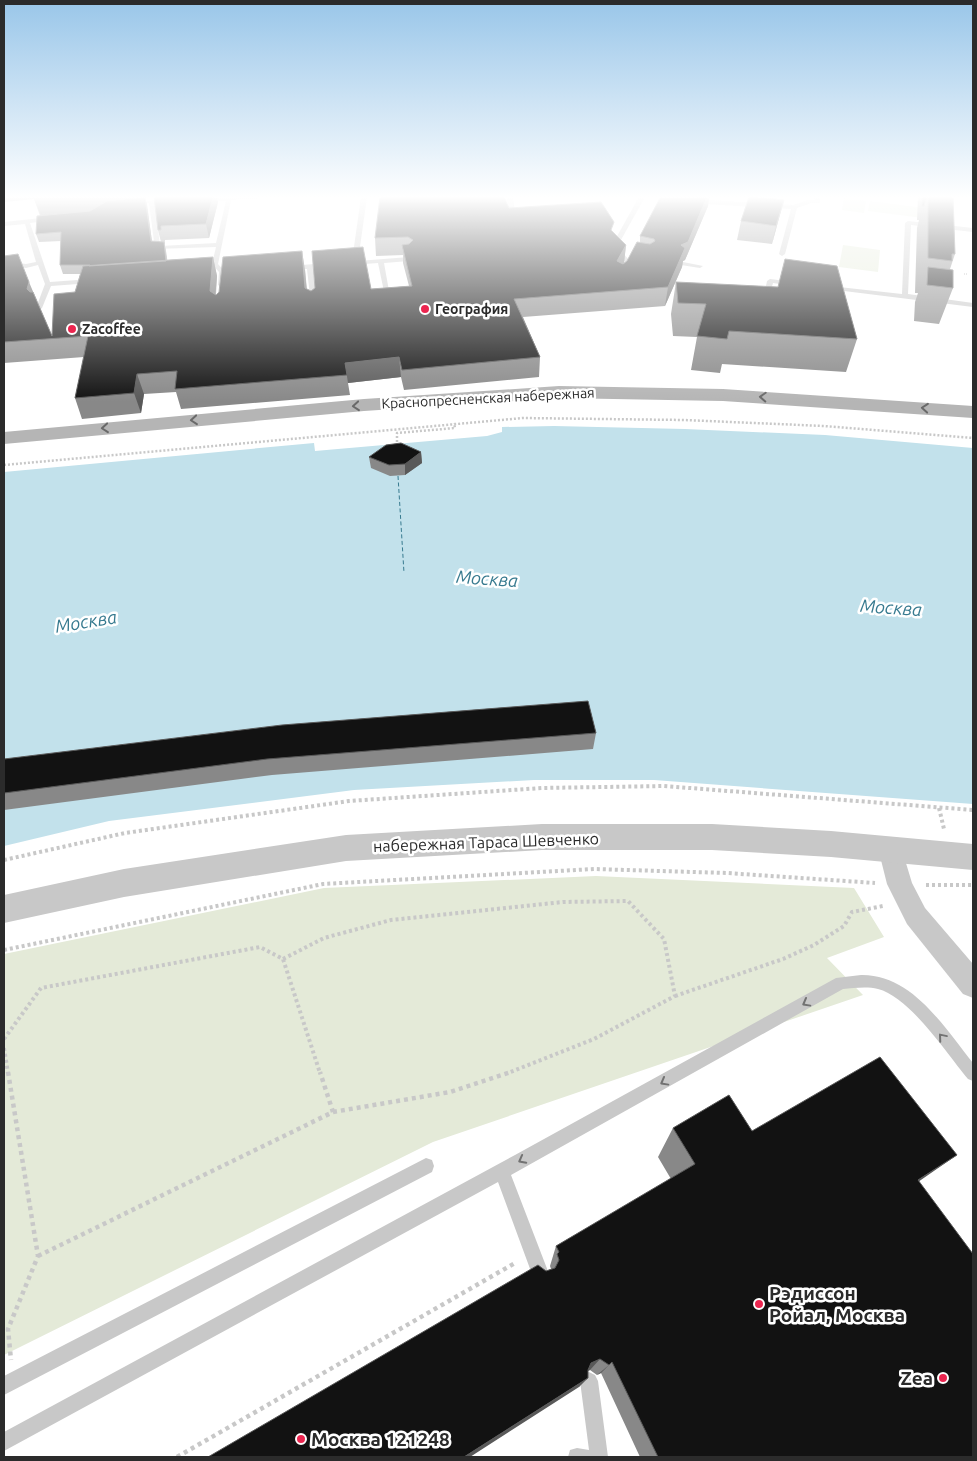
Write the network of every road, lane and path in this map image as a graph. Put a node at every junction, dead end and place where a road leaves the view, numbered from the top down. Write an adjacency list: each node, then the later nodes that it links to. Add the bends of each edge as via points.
1 (20, 265): 10 (lane)
2 (32, 265): 10 (lane)
3 (40, 265): 22 (lane)
4 (215, 265): 15 (lane)
5 (321, 265): 11 (lane)
6 (382, 265): 27 (lane)
7 (628, 265): 20 (lane)
8 (693, 265): 12 (lane)
9 (906, 265): 26 (lane)
10 (26, 266): 14 (lane)
11 (310, 266): 13 (lane); 29 (lane)
12 (700, 266)
13 (281, 268)
14 (4, 270)
15 (222, 272): 16 (lane); 17 (lane); 25 (lane)
16 (231, 272)
17 (212, 273)
18 (964, 274): 19 (path)
19 (968, 274)
20 (620, 279)
21 (102, 280): 22 (lane)
22 (48, 284): 30 (lane)
23 (799, 284): 31 (lane, via 770,281)
24 (818, 287): 26 (lane)
25 (220, 292)
26 (905, 296): 28 (lane)
27 (389, 301)
28 (973, 305)
29 (314, 307)
30 (39, 308)
31 (762, 309)
32 (973, 412): 35 (main road, Краснопресненская набережная, one-way to 35, via 723,395 559,392 364,405)
33 (454, 423): 36 (path, via 564,417 684,420 824,426); 37 (path, via 455,428 397,432); 39 (path)
34 (973, 427): 38 (main road, Краснопресненская набережная, via 727,410 564,408 367,421)
35 (4, 438)
36 (973, 438)
37 (397, 450)
38 (4, 453)
39 (4, 465)
40 (973, 810): 43 (path, via 664,786 542,788 349,801 125,833)
41 (890, 848): 42 (street, набережная Тараса Шевченко); 45 (street); 46 (street, набережная Тараса Шевченко, via 712,837 542,837 346,848 124,883)
42 (973, 857)
43 (4, 860)
44 (973, 885): 45 (path)
45 (884, 890): 47 (path, via 728,873 594,869 323,884); 49 (street, via 916,916); 50 (path, via 883,907 852,912 844,926 814,945)
46 (4, 909)
47 (4, 950)
48 (282, 959): 50 (path, via 324,938 391,920 564,902 628,901 664,939); 51 (path, via 260,947 41,988); 54 (path)
49 (973, 985)
50 (675, 996): 54 (path, via 594,1038 523,1068 450,1092)
51 (4, 1039)
52 (4, 1048): 58 (path)
53 (973, 1074): 56 (lane, one-way to 56, via 917,1007 899,992 880,983 841,983)
54 (333, 1112): 58 (path)
55 (426, 1166): 62 (lane)
56 (502, 1171): 57 (lane); 63 (lane)
57 (533, 1253): 59 (lane); 64 (path)
58 (38, 1256): 60 (path, via 8,1329)
59 (542, 1279)
60 (4, 1330)
61 (589, 1381): 67 (lane)
62 (4, 1386)
63 (4, 1442)
64 (178, 1457)
65 (578, 1457): 66 (lane)
66 (582, 1457)
67 (600, 1457)

